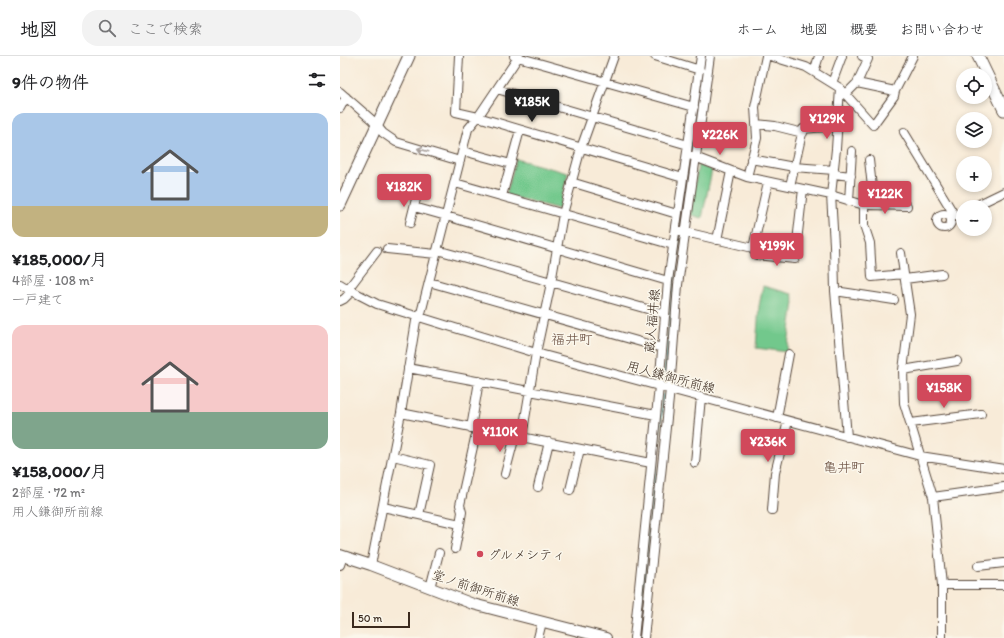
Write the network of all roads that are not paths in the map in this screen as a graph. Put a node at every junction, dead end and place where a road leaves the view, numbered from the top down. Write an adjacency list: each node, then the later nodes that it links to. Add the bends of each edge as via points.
1 (409, 56): 30 (main road)
2 (459, 56): 27 (street, via 456,112)
3 (614, 56): 17 (street)
4 (655, 56): 15 (street)
5 (701, 56): 15 (street, 蔵人福井線)
6 (710, 56): 40 (street)
7 (770, 56): 14 (street); 29 (street, via 755,107)
8 (819, 56): 16 (street)
9 (842, 56): 18 (street)
10 (862, 56): 19 (street, via 868,59)
11 (913, 56): 22 (street)
12 (978, 56): 26 (main road)
13 (516, 57): 17 (street); 20 (street)
14 (796, 60): 16 (street)
15 (700, 70): 24 (street, 蔵人福井線)
16 (814, 72): 18 (street)
17 (604, 81): 24 (street); 28 (street)
18 (832, 83): 21 (street)
19 (857, 83): 21 (street); 22 (street)
20 (497, 89): 27 (street); 28 (street)
21 (843, 91): 22 (street, via 873,125); 31 (street)
22 (895, 91)
23 (343, 95): 25 (street); 30 (street)
24 (694, 106): 35 (street, 蔵人福井線)
25 (340, 108)
26 (1004, 110)
27 (478, 117): 32 (street); 37 (street, via 468,129)
28 (592, 117): 35 (street); 36 (street)
29 (756, 124): 33 (street); 41 (street, via 757,138)
30 (377, 126): 43 (street, one-way to 30, via 396,142 383,134); 61 (main road)
31 (837, 126): 33 (street, via 803,129); 47 (street)
32 (520, 130): 36 (street); 44 (street)
33 (802, 132): 45 (street)
34 (904, 132): 68 (street, via 953,217)
35 (688, 145): 39 (street, 蔵人福井線)
36 (580, 148): 50 (street); 51 (street)
37 (463, 151): 43 (street); 44 (street)
38 (852, 151): 48 (street)
39 (686, 154): 40 (street); 50 (street, 蔵人福井線)
40 (696, 157): 46 (street); 70 (street)
41 (751, 159): 45 (street); 49 (street)
42 (869, 160): 63 (street)
43 (460, 161): 53 (street)
44 (511, 164): 58 (street)
45 (794, 167): 47 (street); 54 (street)
46 (731, 171): 49 (street); 71 (street)
47 (834, 172): 48 (street); 57 (street)
48 (851, 176): 60 (street)
49 (747, 177): 52 (street)
50 (683, 178): 66 (street, 蔵人福井線)
51 (571, 182): 65 (street); 66 (street)
52 (768, 182): 54 (street); 74 (street)
53 (455, 183): 58 (street); 67 (street)
54 (790, 186): 55 (street)
55 (803, 189): 57 (street); 74 (street, via 795,259 756,255)
56 (1004, 192): 59 (street)
57 (831, 195): 60 (street); 86 (street)
58 (502, 196): 65 (street)
59 (987, 200)
60 (850, 201): 62 (street)
61 (340, 205)
62 (864, 205): 63 (street); 80 (street, via 864,225 870,243 872,277)
63 (874, 205): 64 (street)
64 (907, 206)
65 (563, 214): 72 (street); 73 (street)
66 (677, 214): 70 (street, 蔵人福井線)
67 (446, 216): 69 (street, via 415,203); 73 (street); 77 (street)
68 (956, 216)
69 (410, 223)
70 (680, 231): 71 (street); 72 (street, 蔵人福井線); 100 (street)
71 (717, 240): 74 (street)
72 (673, 245): 81 (street, 蔵人福井線)
73 (557, 248): 81 (street); 83 (street)
74 (753, 248)
75 (387, 249): 77 (street)
76 (377, 251): 85 (street)
77 (437, 252): 82 (street); 83 (street)
78 (901, 254): 80 (street)
79 (942, 274): 80 (street)
80 (904, 276): 97 (street, via 910,314)
81 (668, 280): 90 (street, 蔵人福井線)
82 (429, 282): 89 (street); 91 (street)
83 (551, 283): 89 (street); 90 (street)
84 (340, 284): 85 (street, 用人鎌御所前線)
85 (350, 290): 88 (street); 91 (street, 用人鎌御所前線, via 377,304)
86 (835, 291): 87 (street); 111 (street)
87 (894, 300)
88 (340, 301)
89 (544, 314): 92 (street); 93 (street)
90 (665, 314): 92 (street, 蔵人福井線)
91 (420, 317): 93 (street, 用人鎌御所前線); 96 (street, via 416,321)
92 (662, 348): 99 (street, 蔵人福井線)
93 (536, 353): 99 (street, 用人鎌御所前線); 101 (street)
94 (789, 354): 106 (street)
95 (957, 361): 97 (street)
96 (408, 368): 98 (street); 103 (street)
97 (903, 370): 108 (street, via 904,403)
98 (479, 381): 101 (street); 109 (street)
99 (659, 386): 100 (street, 用人鎌御所前線); 105 (street, 蔵人福井線)
100 (670, 389): 102 (street, 用人鎌御所前線); 141 (street)
101 (530, 391): 105 (street); 110 (street)
102 (701, 397): 106 (street, 用人鎌御所前線); 117 (street)
103 (401, 413): 109 (street); 114 (street)
104 (981, 414): 108 (street)
105 (656, 415): 116 (street, 蔵人福井線)
106 (776, 418): 107 (street, 用人鎌御所前線)
107 (788, 421): 111 (street, 用人鎌御所前線); 125 (street, via 775,473)
108 (911, 424): 115 (street)
109 (474, 428): 110 (street); 127 (street, via 460,505)
110 (518, 436): 112 (street); 119 (street)
111 (847, 437): 115 (street, 用人鎌御所前線)
112 (549, 442): 113 (street); 120 (street)
113 (580, 449): 116 (street); 122 (street)
114 (392, 456): 124 (street); 126 (street, via 430,465)
115 (920, 456): 118 (street, 用人鎌御所前線); 123 (street)
116 (651, 463): 140 (street, 蔵人福井線)
117 (695, 463)
118 (1004, 469)
119 (506, 474)
120 (538, 487)
121 (1004, 487): 123 (street)
122 (570, 490)
123 (933, 497): 135 (street)
124 (383, 506): 126 (street); 132 (street)
125 (772, 510)
126 (419, 514): 127 (street)
127 (460, 524): 128 (street)
128 (455, 549)
129 (439, 553): 136 (street)
130 (341, 559): 132 (street, 堂ノ前御所前線)
131 (1004, 563): 133 (street)
132 (371, 565): 136 (street, 堂ノ前御所前線)
133 (978, 566)
134 (1004, 585): 135 (street)
135 (942, 586): 142 (street)
136 (430, 588): 137 (street, 堂ノ前御所前線, via 473,604)
137 (542, 622): 138 (street); 139 (street, 堂ノ前御所前線)
138 (538, 638)
139 (606, 638)
140 (634, 638)
141 (644, 638)
142 (942, 638)

